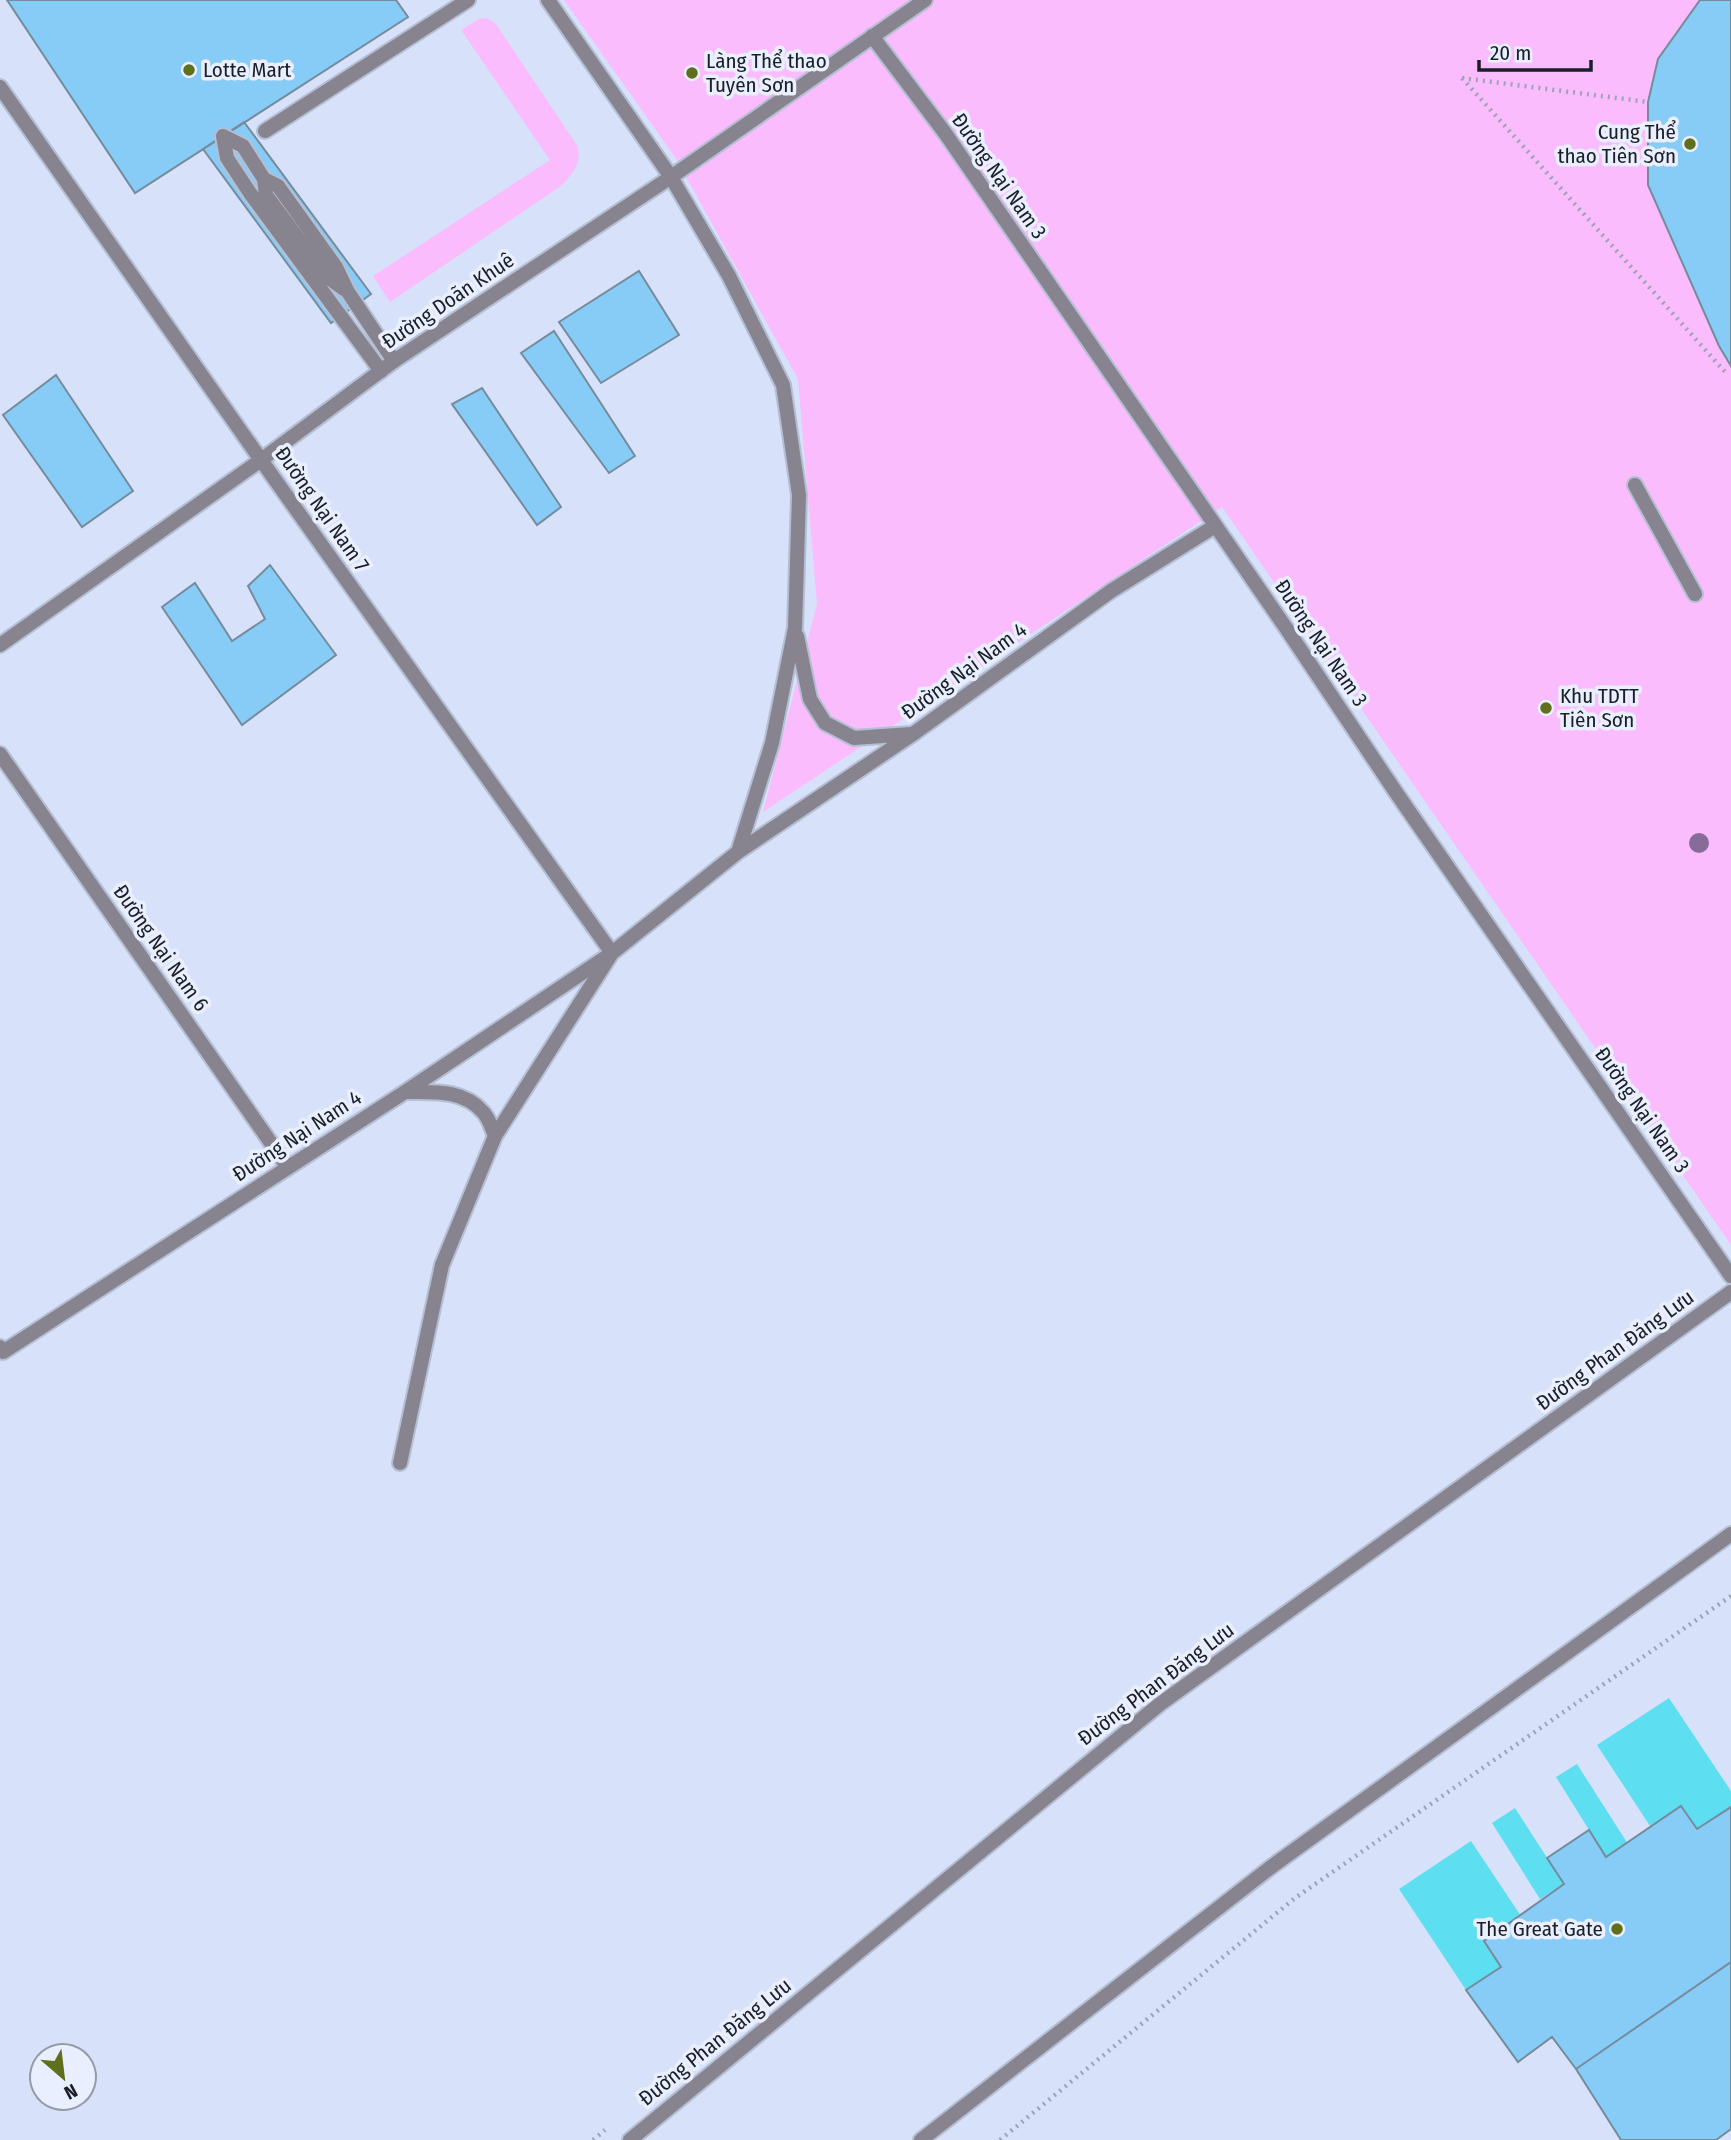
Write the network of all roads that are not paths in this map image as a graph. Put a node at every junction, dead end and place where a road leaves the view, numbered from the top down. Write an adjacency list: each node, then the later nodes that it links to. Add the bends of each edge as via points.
1 (468, 0): 6 (street)
2 (548, 0): 7 (street)
3 (925, 0): 4 (street, Đường Doãn Khuê)
4 (872, 37): 7 (street, Đường Doãn Khuê); 12 (street, Đường Nại Nam 3, via 945,133)
5 (0, 87): 10 (street, Đường Nại Nam 7)
6 (265, 131)
7 (671, 177): 8 (street, Đường Doãn Khuê); 14 (street, via 729,276 783,385 799,495)
8 (394, 361): 9 (street, Đường Doãn Khuê); 9 (street, via 336,267 278,186 264,178 243,146 223,136 227,158 250,193)
9 (381, 371): 10 (street, Đường Doãn Khuê)
10 (261, 460): 15 (street, Đường Doãn Khuê); 19 (street, Đường Nại Nam 7)
11 (1635, 485): 13 (street)
12 (1215, 526): 16 (street, Đường Nại Nam 4, via 1111,592); 23 (street, Đường Nại Nam 3)
13 (1695, 594)
14 (795, 628): 16 (street, via 810,699 825,723 854,738); 18 (street, via 772,743)
15 (0, 645)
16 (913, 734): 18 (street, Đường Nại Nam 4)
17 (0, 754): 22 (street, Đường Nại Nam 6)
18 (738, 852): 19 (street, Đường Nại Nam 4)
19 (612, 953): 20 (street, Đường Nại Nam 4); 21 (street)
20 (405, 1092): 21 (street, via 446,1092 468,1100 484,1113); 22 (street, Đường Nại Nam 4)
21 (495, 1136): 26 (street, via 442,1265)
22 (287, 1166): 25 (street, Đường Nại Nam 4)
23 (1731, 1276)
24 (1731, 1292): 28 (street, Đường Phan Đăng Lưu, via 1160,1704)
25 (2, 1349)
26 (400, 1463)
27 (1731, 1534): 29 (street, via 1271,1867)
28 (630, 2140)
29 (921, 2140)

